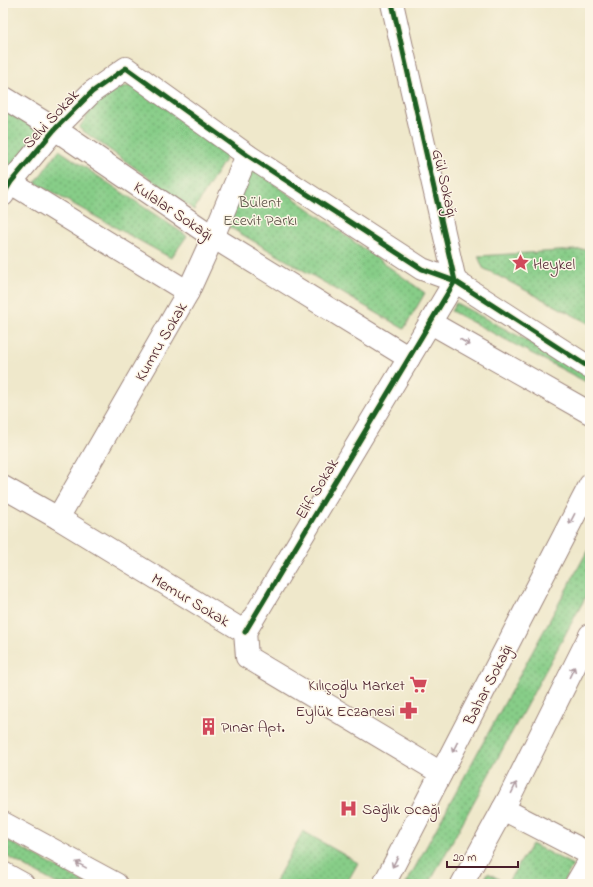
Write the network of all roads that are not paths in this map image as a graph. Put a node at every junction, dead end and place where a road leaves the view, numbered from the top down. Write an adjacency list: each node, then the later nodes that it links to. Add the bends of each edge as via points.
1 (392, 3): 7 (street, Gül Sokağı)
2 (3, 97): 3 (street, Kulalar Sokağı)
3 (55, 129): 4 (street, Selvi Sokak, via 92,92 126,68); 5 (street, Selvi Sokak); 6 (street, Kulalar Sokağı)
4 (247, 154): 6 (street, Kumru Sokak); 7 (street, via 422,269)
5 (6, 185): 8 (street)
6 (213, 237): 8 (street, Kumru Sokak); 10 (street, Kulalar Sokağı)
7 (455, 281): 9 (street); 11 (street)
8 (188, 292): 15 (street, Kumru Sokak)
9 (431, 323): 10 (street); 12 (street, one-way to 12)
10 (409, 358): 16 (street, Elif Sokak)
11 (590, 368)
12 (590, 413)
13 (590, 485): 18 (street, Bahar Sokağı, one-way to 18)
14 (3, 487): 15 (street, Memur Sokak)
15 (58, 518): 16 (street, Memur Sokak)
16 (245, 632): 18 (street, Memur Sokak, via 247,657)
17 (590, 635): 19 (street, one-way to 17)
18 (441, 773): 26 (street, Bahar Sokağı, one-way to 26)
19 (503, 809): 21 (street); 27 (street)
20 (3, 823): 25 (street, one-way to 20)
21 (590, 854)
22 (590, 860): 28 (street)
23 (3, 873): 24 (street)
24 (23, 884)
25 (116, 884)
26 (384, 884)
27 (462, 884)
28 (576, 884)

